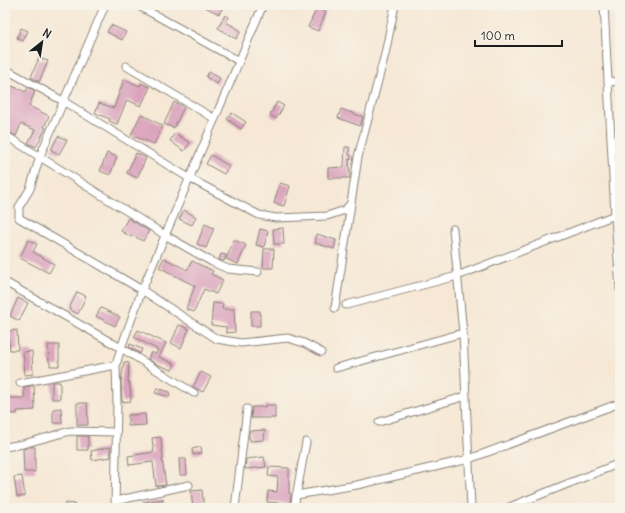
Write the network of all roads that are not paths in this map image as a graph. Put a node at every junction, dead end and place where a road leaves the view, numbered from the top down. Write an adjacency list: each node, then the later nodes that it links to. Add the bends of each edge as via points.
1 (105, 5): 11 (street)
2 (138, 5): 6 (street)
3 (395, 5): 16 (street, via 358,157)
4 (604, 5): 10 (street)
5 (261, 6): 6 (street)
6 (239, 60): 12 (street)
7 (126, 66): 12 (street)
8 (5, 69): 11 (street)
9 (620, 81): 10 (street)
10 (608, 82): 17 (street)
11 (63, 101): 14 (street); 15 (street)
12 (215, 119): 15 (street)
13 (5, 135): 14 (street)
14 (40, 156): 19 (street); 24 (street, via 30,189 19,207 19,218)
15 (189, 178): 16 (street, via 259,214 276,218 327,216 345,210); 19 (street)
16 (351, 203): 26 (street)
17 (615, 215): 21 (street); 23 (street)
18 (453, 229): 21 (street)
19 (165, 235): 20 (street, via 228,269); 24 (street)
20 (258, 272)
21 (457, 276): 25 (street); 27 (street)
22 (5, 282): 28 (street)
23 (620, 289)
24 (142, 290): 28 (street); 29 (street, via 217,339 241,343 288,338)
25 (346, 305)
26 (335, 308)
27 (463, 333): 31 (street); 34 (street)
28 (121, 348): 30 (street); 33 (street)
29 (321, 352)
30 (116, 365): 32 (street); 38 (street)
31 (336, 368)
32 (20, 383)
33 (194, 393)
34 (466, 396): 37 (street); 41 (street)
35 (620, 403): 41 (street)
36 (247, 409): 46 (street)
37 (379, 422)
38 (116, 432): 40 (street, via 70,431); 45 (street)
39 (306, 442): 44 (street)
40 (5, 447)
41 (469, 459): 44 (street, via 357,485); 48 (street)
42 (620, 463): 49 (street)
43 (189, 485): 45 (street)
44 (296, 495): 47 (street)
45 (115, 505)
46 (235, 508)
47 (294, 508)
48 (472, 508)
49 (507, 508)

